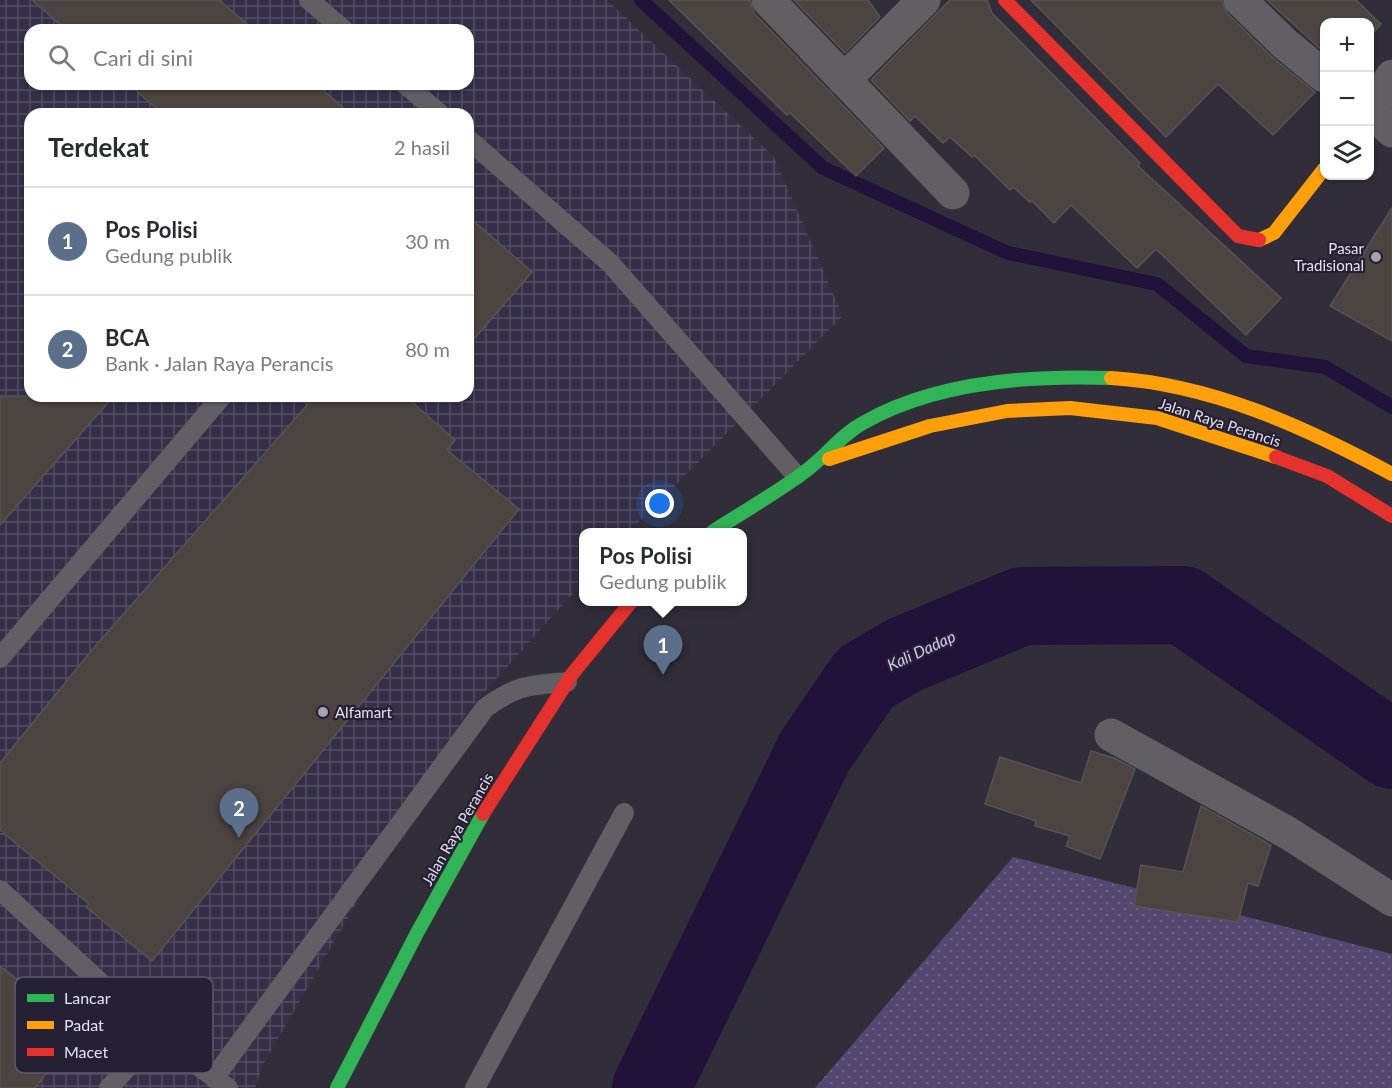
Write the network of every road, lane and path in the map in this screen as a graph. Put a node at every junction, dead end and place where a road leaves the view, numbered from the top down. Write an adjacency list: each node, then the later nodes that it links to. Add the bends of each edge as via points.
1 (309, 0): 6 (lane)
2 (768, 0): 9 (street)
3 (924, 0): 9 (street)
4 (1005, 0): 16 (street, via 1238,236 1258,240 1274,233)
5 (1240, 0): 7 (street)
6 (337, 24)
7 (1320, 73)
8 (1392, 76): 11 (street)
9 (844, 80): 17 (street)
10 (412, 90): 12 (lane)
11 (1374, 105)
12 (433, 108)
13 (1374, 115): 14 (street)
14 (1392, 131)
15 (474, 144): 21 (lane, via 610,263)
16 (1320, 175)
17 (953, 193)
18 (217, 402): 25 (lane)
19 (816, 463): 20 (street, Jalan Raya Perancis, via 853,428 908,404 976,383 1052,374 1123,378 1249,406 1340,444); 21 (street, Jalan Raya Perancis); 22 (street, Jalan Raya Perancis, via 930,426 1006,411 1070,408 1157,418 1238,443 1327,476)
20 (1392, 474)
21 (796, 475): 23 (street, Jalan Raya Perancis)
22 (1392, 516)
23 (718, 528)
24 (628, 606): 26 (street, Jalan Raya Perancis)
25 (0, 658)
26 (567, 682): 34 (lane, via 517,688 485,708); 36 (street, Jalan Raya Perancis, via 495,793 417,932)
27 (1111, 735): 30 (street, via 1288,833)
28 (624, 813): 37 (lane)
29 (0, 890): 31 (lane)
30 (1392, 900)
31 (94, 977)
32 (122, 1073): 35 (lane)
33 (208, 1073): 34 (lane)
34 (221, 1083)
35 (109, 1088)
36 (338, 1088)
37 (475, 1088)

